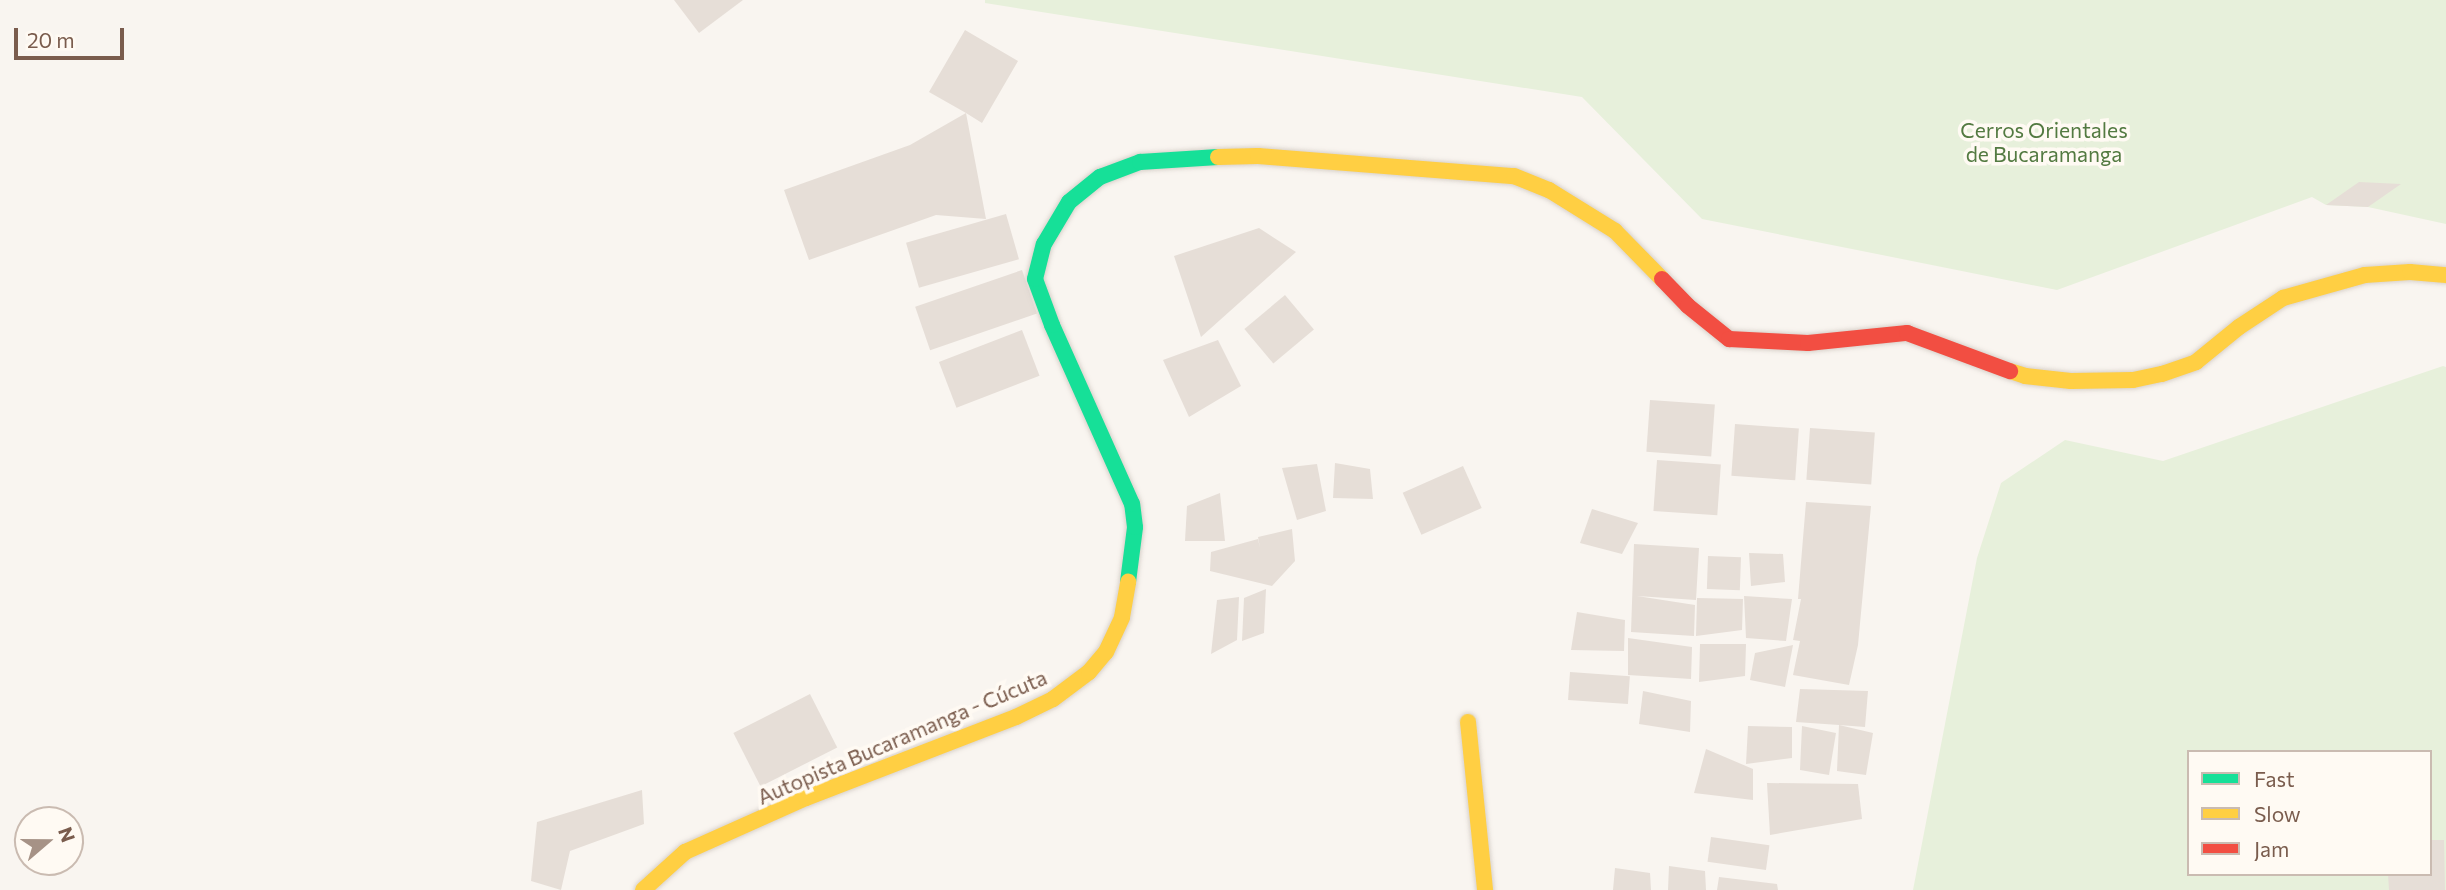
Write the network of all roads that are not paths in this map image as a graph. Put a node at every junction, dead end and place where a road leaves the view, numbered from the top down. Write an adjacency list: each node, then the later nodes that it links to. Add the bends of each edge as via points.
1 (2446, 275): 3 (main road, Autopista Bucaramanga - Cúcuta, via 2365,275 2321,285 2283,298 2196,362 2133,380 2071,381 2025,376 1907,333 1808,343 1729,339 1688,306 1615,231 1549,190 1514,176 1268,157 1140,162 1100,177 1069,202 1044,244 1035,279 1132,504 1135,527 1122,617 1106,652 1089,672 1053,699 685,852)
2 (1468, 722): 4 (main road)
3 (643, 890)
4 (1485, 890)

